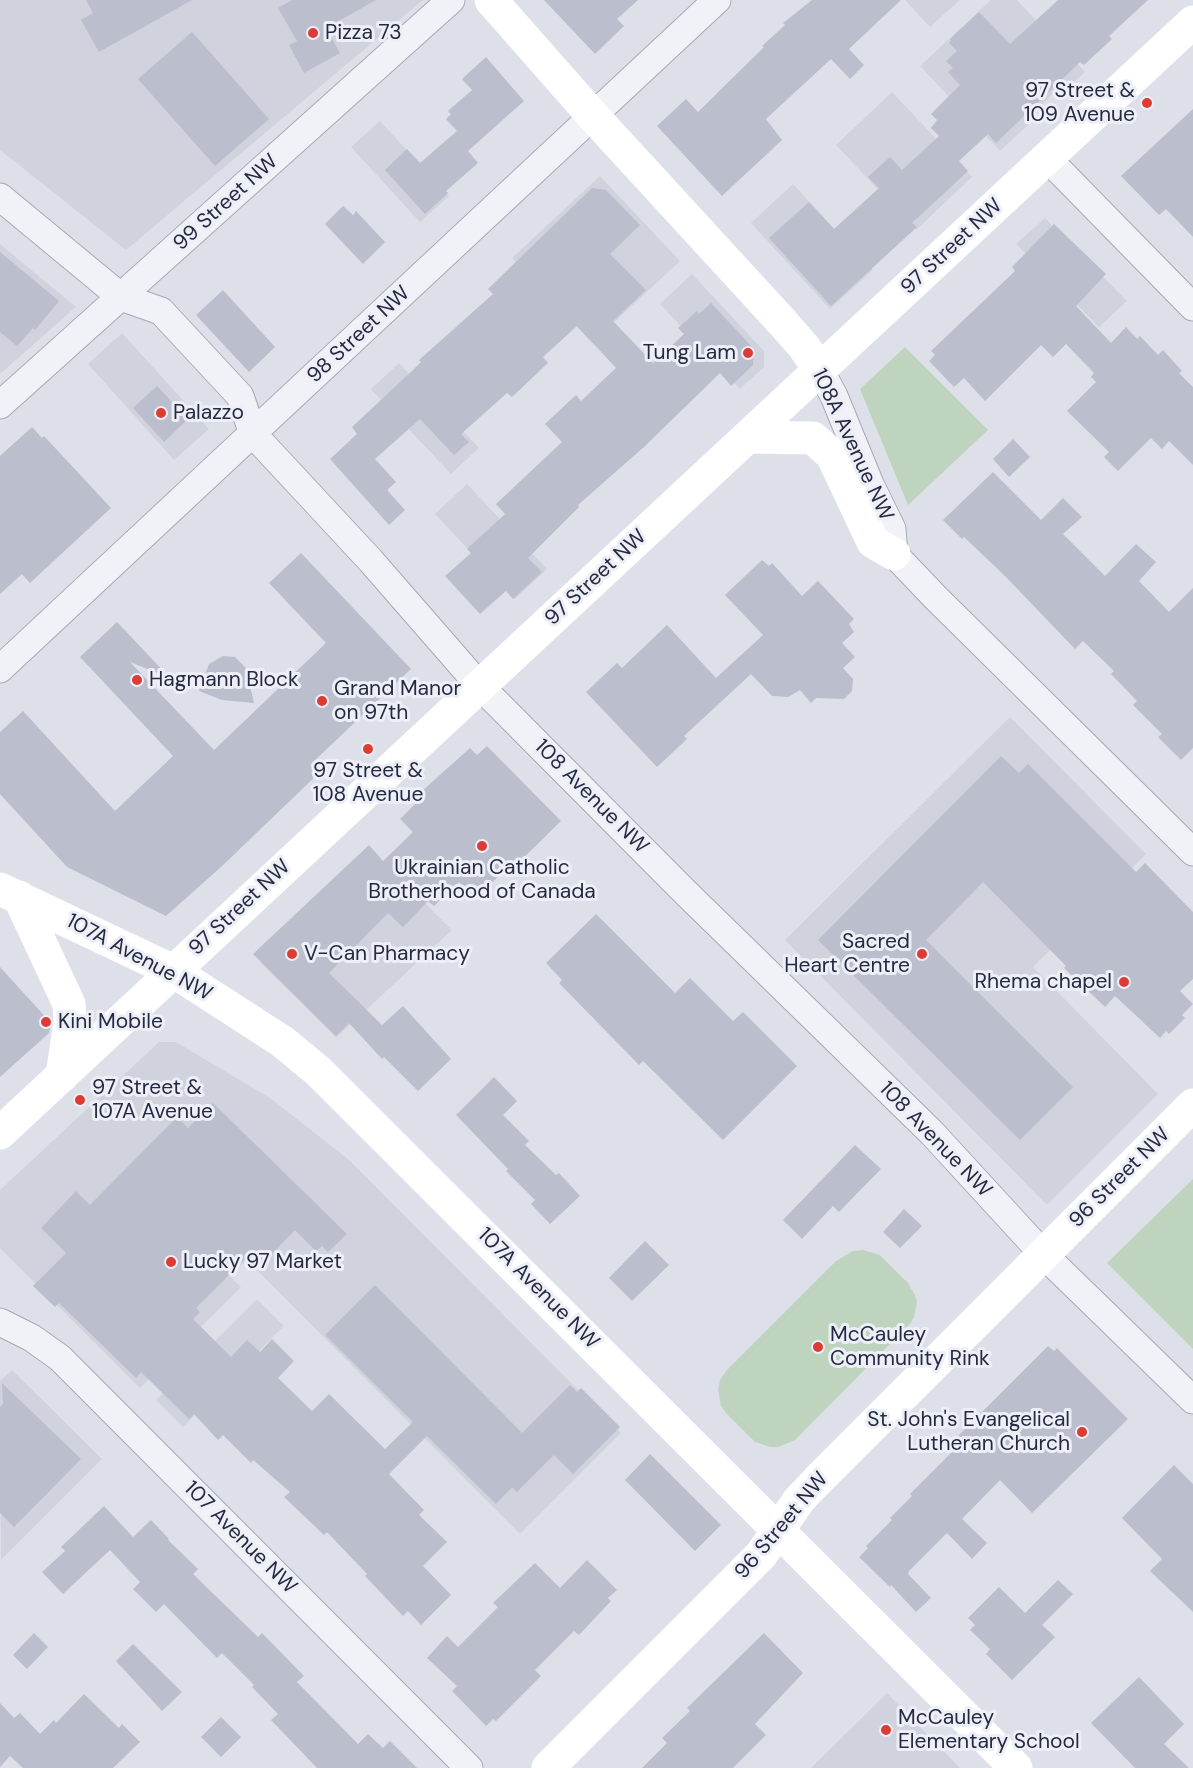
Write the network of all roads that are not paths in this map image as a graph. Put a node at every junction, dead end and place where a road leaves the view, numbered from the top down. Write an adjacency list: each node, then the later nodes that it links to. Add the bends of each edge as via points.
1 (451, 0): 8 (street, 99 Street NW)
2 (491, 0): 5 (main road, 108A Avenue NW)
3 (717, 0): 5 (street, 98 Street NW)
4 (1193, 22): 6 (main road, 97 Street NW)
5 (593, 116): 10 (main road, 108A Avenue NW, via 784,324); 12 (street, 98 Street NW)
6 (1047, 158): 9 (street); 10 (main road, 97 Street NW)
7 (0, 197): 8 (street, 108 Avenue NW)
8 (121, 297): 11 (street, 99 Street NW); 12 (street, 108 Avenue NW, via 161,311 240,396)
9 (1193, 307)
10 (820, 370): 13 (main road, 97 Street NW); 14 (street, 108A Avenue NW, via 892,530)
11 (0, 405)
12 (253, 434): 15 (street, 98 Street NW); 16 (street, 108 Avenue NW)
13 (750, 436): 14 (main road, via 813,438 832,455 873,542); 16 (main road, 97 Street NW)
14 (894, 554): 17 (street)
15 (0, 669)
16 (479, 685): 19 (main road, 97 Street NW); 23 (street, 108 Avenue NW, via 932,1133)
17 (1193, 852)
18 (10, 893): 19 (main road, 107A Avenue NW); 20 (main road, via 69,1004)
19 (173, 971): 20 (main road, 97 Street NW); 26 (main road, 107A Avenue NW, via 284,1042 318,1071)
20 (62, 1076): 22 (main road, 97 Street NW)
21 (1193, 1105): 23 (main road, 96 Street NW)
22 (0, 1133)
23 (1044, 1255): 25 (street, 108 Avenue NW); 26 (main road, 96 Street NW, via 817,1481)
24 (0, 1322): 27 (street, 107 Avenue NW, via 60,1358)
25 (1193, 1400)
26 (780, 1530): 28 (main road, 96 Street NW, via 753,1563); 29 (main road, 107A Avenue NW)
27 (469, 1768)
28 (549, 1768)
29 (1016, 1768)

